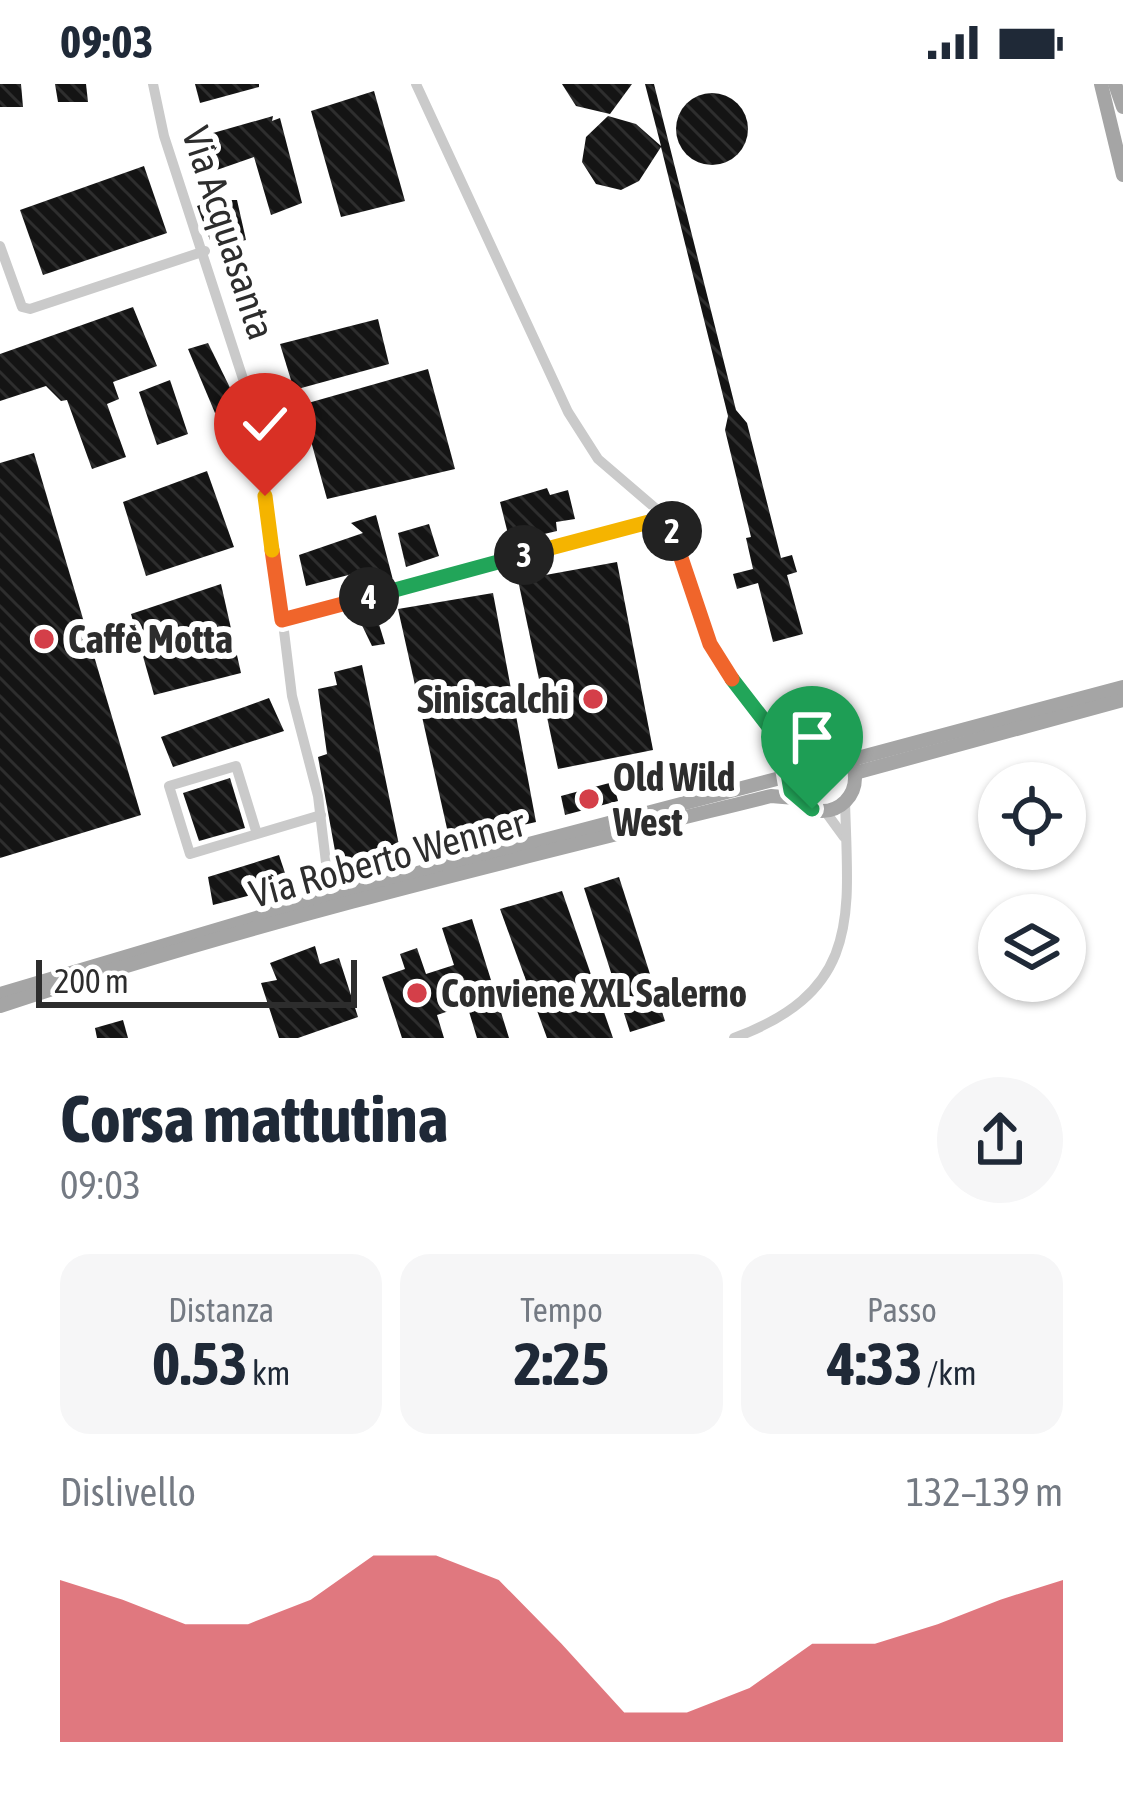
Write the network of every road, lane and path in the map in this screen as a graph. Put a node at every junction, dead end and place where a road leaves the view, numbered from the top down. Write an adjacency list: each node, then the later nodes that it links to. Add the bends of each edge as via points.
1 (153, 84): 8 (street, Via Acquasanta)
2 (416, 84): 9 (street, via 568,412 598,459)
3 (1100, 84): 6 (main road)
4 (1114, 84): 5 (main road)
5 (1123, 107)
6 (1123, 175)
7 (0, 247): 8 (street, via 22,307 30,309)
8 (205, 251): 10 (street, Via Acquasanta, via 259,428)
9 (664, 518): 10 (street); 13 (street, via 718,661)
10 (282, 620): 20 (street, Via Acquasanta)
11 (1123, 687): 15 (main road)
12 (1123, 700): 15 (main road)
13 (773, 727): 14 (street); 16 (street)
14 (813, 746): 15 (main road, via 830,746); 16 (main road)
15 (852, 766): 18 (main road)
16 (790, 771): 17 (main road); 23 (main road, Via Roberto Wenner)
17 (795, 798): 19 (main road); 25 (main road, Via Roberto Wenner, via 771,796 536,853 228,934)
18 (845, 801): 19 (main road); 22 (street)
19 (825, 811): 22 (street)
20 (321, 815): 21 (street); 23 (street, Via Acquasanta)
21 (257, 834): 21 (street, via 190,854 170,786 236,766)
22 (846, 839): 26 (street, via 850,902 835,953 798,1004)
23 (330, 896): 24 (main road, Via Roberto Wenner)
24 (0, 994)
25 (0, 1006)
26 (734, 1038)

